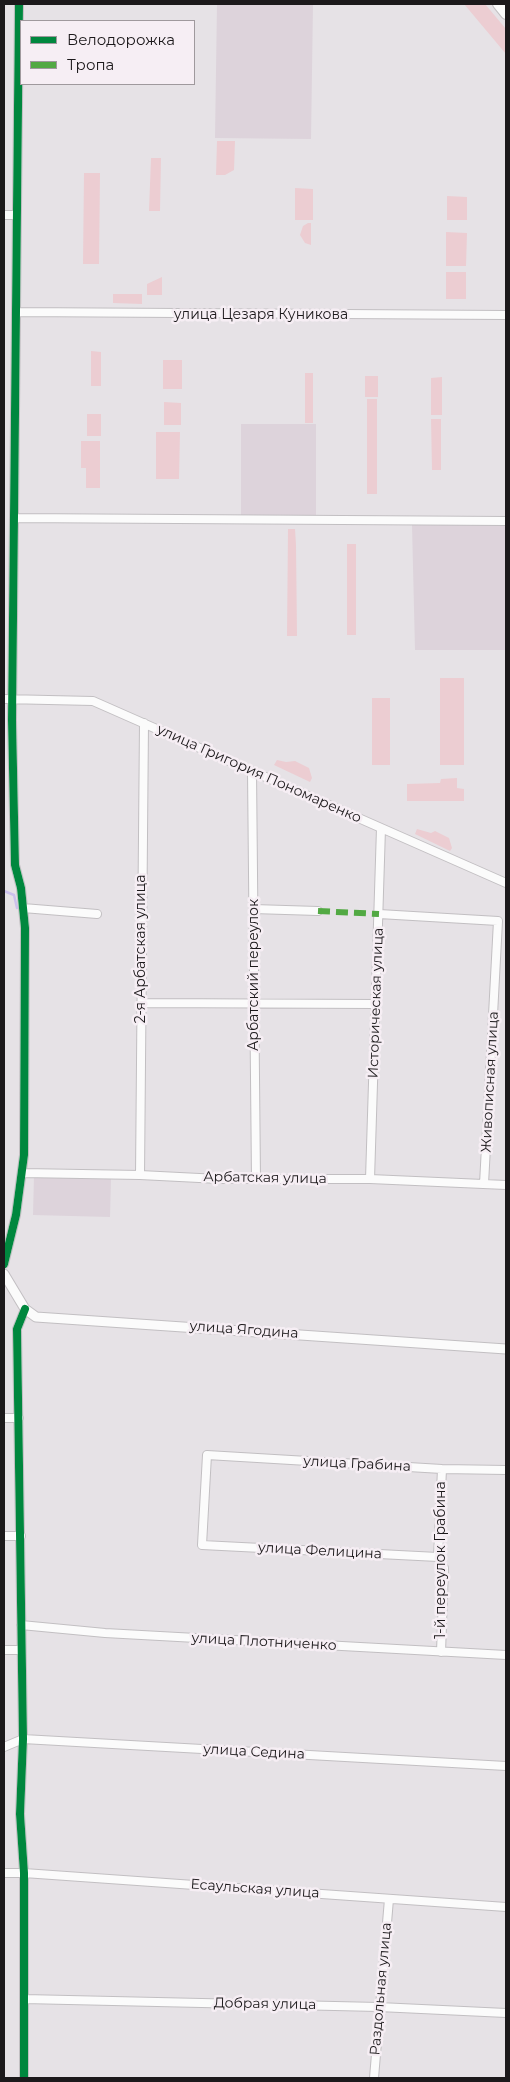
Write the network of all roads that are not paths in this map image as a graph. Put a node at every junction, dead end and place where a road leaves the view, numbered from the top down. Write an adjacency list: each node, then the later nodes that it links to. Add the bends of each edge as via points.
1 (19, 4): 5 (street)
2 (498, 4): 3 (main road)
3 (506, 14)
4 (4, 215): 5 (street)
5 (17, 215): 6 (street)
6 (16, 312): 7 (street, улица Цезаря Куникова); 8 (street)
7 (506, 315)
8 (14, 518): 9 (street); 11 (street)
9 (506, 521)
10 (4, 700): 11 (street, улица Григория Пономаренко)
11 (12, 700): 12 (street, улица Григория Пономаренко, via 93,701); 15 (street)
12 (144, 723): 13 (street, улица Григория Пономаренко); 23 (street, 2-я Арбатская улица)
13 (252, 771): 16 (street, улица Григория Пономаренко); 19 (street, Арбатский переулок)
14 (4, 813): 15 (street)
15 (13, 814): 18 (street, via 15,865)
16 (381, 828): 17 (street, улица Григория Пономаренко); 22 (street, Историческая улица)
17 (506, 883)
18 (23, 908): 21 (street); 26 (street)
19 (253, 909): 20 (street); 24 (street, Арбатский переулок)
20 (318, 912)
21 (96, 914)
22 (379, 914): 25 (street, Историческая улица); 30 (street, Живописная улица, via 498,921)
23 (141, 1003): 24 (street); 27 (street, 2-я Арбатская улица)
24 (254, 1004): 25 (street); 29 (street, Арбатский переулок)
25 (376, 1004): 28 (street, Историческая улица)
26 (23, 1173): 27 (street, Арбатская улица); 32 (street)
27 (140, 1174): 29 (street, Арбатская улица)
28 (370, 1179): 29 (street, Арбатская улица); 30 (street, Арбатская улица)
29 (256, 1180)
30 (484, 1184): 31 (street, Арбатская улица)
31 (506, 1185)
32 (4, 1264)
33 (4, 1274): 34 (street)
34 (25, 1309): 35 (street, улица Ягодина, via 36,1317); 37 (street, via 17,1329)
35 (506, 1349)
36 (4, 1418): 37 (street)
37 (19, 1418): 41 (street)
38 (442, 1469): 39 (street, улица Грабина); 42 (street, улица Грабина, via 207,1455); 43 (street, 1-й переулок Грабина)
39 (506, 1470)
40 (4, 1536): 41 (street)
41 (20, 1536): 44 (street)
42 (202, 1545): 43 (street, улица Фелицина)
43 (438, 1557): 47 (street, 1-й переулок Грабина, via 444,1568)
44 (21, 1625): 46 (street); 47 (street, улица Плотниченко, via 105,1633)
45 (4, 1650): 46 (street)
46 (21, 1650): 49 (street)
47 (441, 1652): 48 (street, улица Плотниченко)
48 (506, 1655)
49 (23, 1739): 50 (street, улица Седина); 51 (street, улица Седина); 52 (street, via 20,1814)
50 (4, 1747)
51 (506, 1766)
52 (24, 1872): 53 (street, Есаульская улица); 54 (street, Есаульская улица); 56 (street)
53 (4, 1873)
54 (389, 1899): 55 (street, Есаульская улица); 57 (street, Раздольная улица)
55 (506, 1907)
56 (24, 1999): 57 (street, Добрая улица); 59 (street)
57 (379, 2006): 58 (street, Добрая улица); 60 (street, Раздольная улица)
58 (506, 2013)
59 (24, 2078)
60 (374, 2078)

